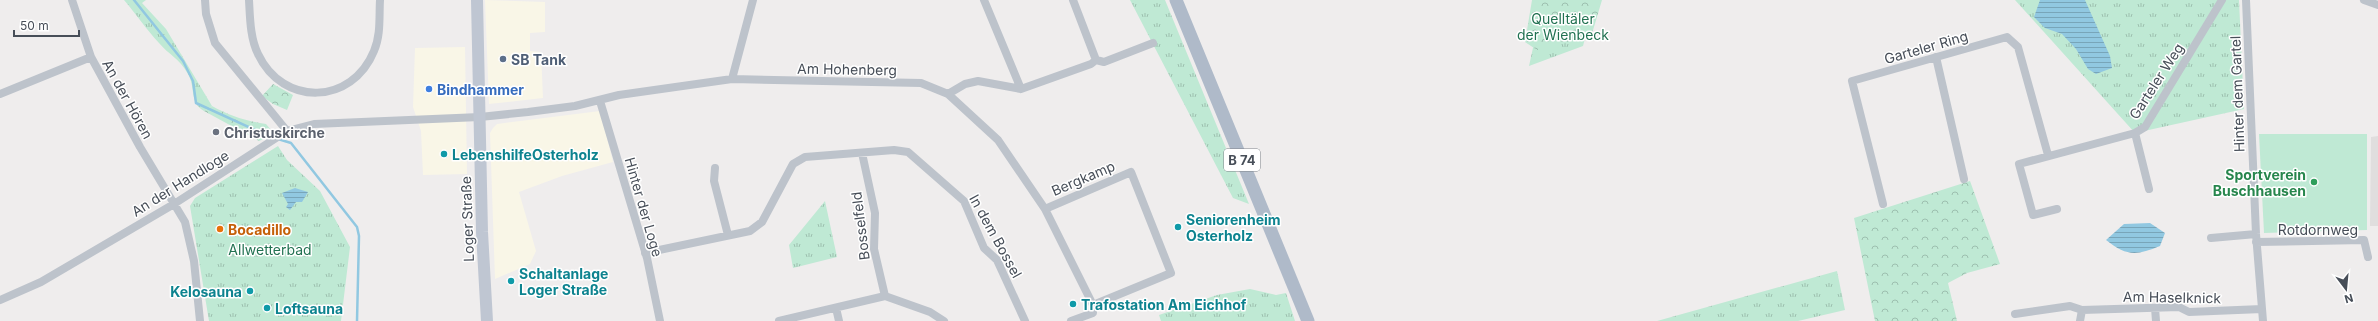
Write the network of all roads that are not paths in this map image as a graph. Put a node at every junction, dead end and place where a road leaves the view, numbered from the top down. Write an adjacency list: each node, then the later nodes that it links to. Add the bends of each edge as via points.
1 (72, 0): 15 (street, An der Hören)
2 (205, 0): 24 (street, via 206,14 215,43)
3 (249, 0): 4 (street, via 251,28 257,53 268,71 291,89 316,94 347,84 362,71 374,51 379,29)
4 (380, 0)
5 (477, 0): 23 (street, Loger Straße)
6 (753, 0): 18 (street)
7 (984, 0): 19 (street)
8 (1073, 0): 17 (street)
9 (1176, 0): 56 (main road, B 74)
10 (2222, 0): 25 (street, Garteler Weg, via 2145,127)
11 (2246, 0): 37 (street, Hinter dem Gartel)
12 (2364, 0): 13 (street)
13 (2378, 5)
14 (1152, 43): 17 (street, via 1104,62)
15 (91, 57): 20 (street); 31 (street, An der Hören)
16 (1936, 57): 27 (street, Garteler Ring, via 2007,37 2018,47); 29 (street); 32 (street, Garteler Ring, via 1852,81)
17 (1096, 60): 19 (street)
18 (732, 79): 21 (street, Am Hohenberg, via 921,83); 22 (street, Am Hohenberg, via 619,95)
19 (1021, 89): 21 (street, via 978,81 965,84)
20 (0, 94)
21 (948, 94): 33 (street, Am Hohenberg, via 998,140)
22 (600, 101): 23 (street, Am Hohenberg); 38 (street, Hinter der Loge)
23 (480, 117): 24 (street, An der Handloge, via 314,124); 49 (street, Loger Straße)
24 (284, 133): 31 (street, An der Handloge)
25 (2135, 133): 27 (street, Garteler Weg); 30 (street)
26 (862, 153): 35 (street, In dem Bossel, via 805,157 793,164 762,222 750,231); 40 (street, Bosselfeld, via 875,213 874,249); 54 (street, In dem Bossel, via 894,150 908,152 964,201 984,248 997,260)
27 (2048, 155): 34 (street, Garteler Weg, via 2019,164 2033,216)
28 (715, 168): 35 (street, via 714,182)
29 (1964, 179)
30 (2150, 189)
31 (174, 204): 41 (street, An der Handloge, via 41,282); 48 (street, An der Hören, via 185,222 192,253)
32 (1883, 204)
33 (1045, 209): 42 (street, Am Hohenberg); 42 (street, Bergkamp, via 1131,172 1171,273)
34 (2057, 209)
35 (728, 235): 38 (street, In dem Bossel)
36 (2211, 238): 37 (street)
37 (2256, 238): 39 (street, Rotdornweg, via 2364,240); 45 (street, Hinter dem Gartel)
38 (645, 253): 50 (street, Hinter der Loge)
39 (2368, 257)
40 (885, 296): 43 (street); 53 (street, via 930,312)
41 (0, 300)
42 (1093, 305): 55 (street, Am Hohenberg, via 1093,314)
43 (836, 308): 51 (street); 52 (street)
44 (2155, 308): 45 (street, Am Haselknick, via 2178,308 2189,312); 46 (street, Am Haselknick); 58 (street)
45 (2262, 309): 59 (street, Hinter dem Gartel)
46 (2082, 310): 47 (street, Am Haselknick, via 2070,306); 57 (street)
47 (2015, 314)
48 (200, 321)
49 (487, 321)
50 (660, 321)
51 (779, 321)
52 (840, 321)
53 (944, 321)
54 (1025, 321)
55 (1071, 321)
56 (1308, 321)
57 (2080, 321)
58 (2156, 321)
59 (2263, 321)

